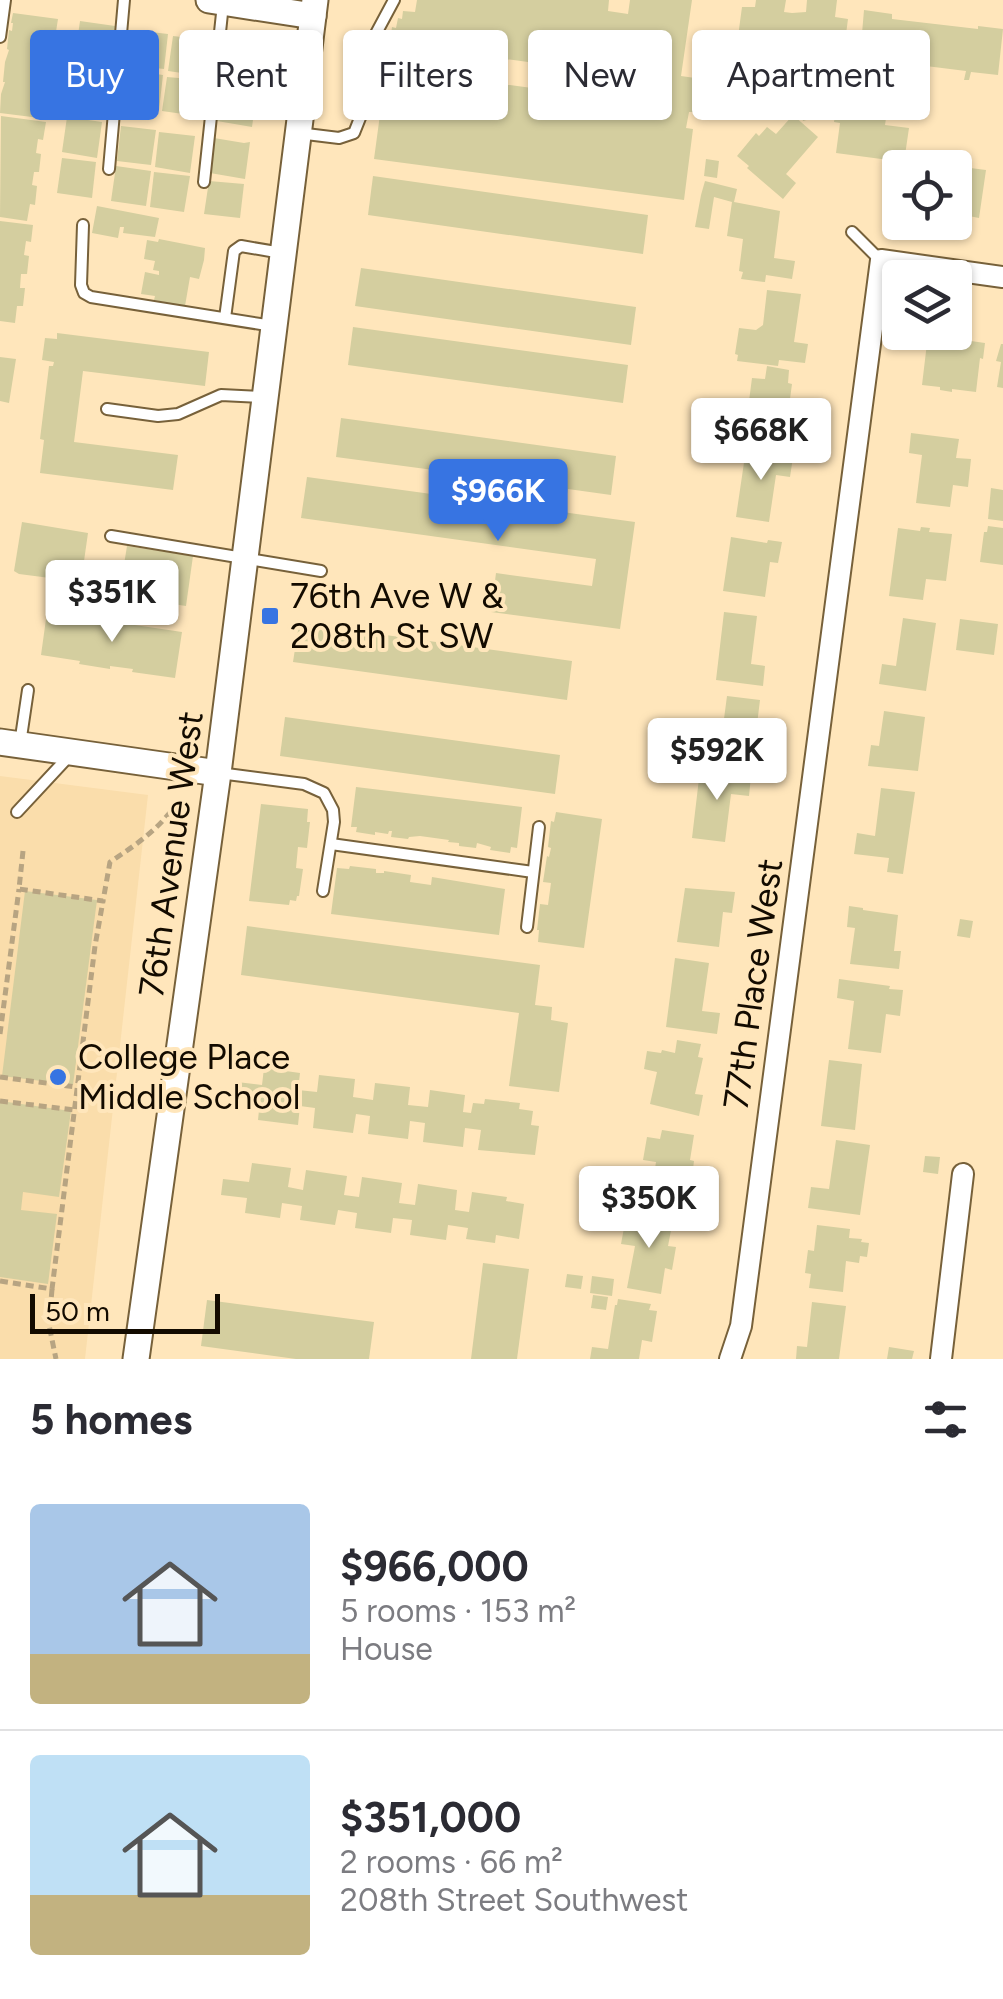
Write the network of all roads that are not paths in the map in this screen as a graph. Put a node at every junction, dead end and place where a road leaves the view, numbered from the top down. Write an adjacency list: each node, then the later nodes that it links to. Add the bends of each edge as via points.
1 (4, 0): 6 (lane)
2 (124, 0): 8 (lane)
3 (394, 0): 7 (lane, via 372,41 354,133)
4 (216, 1): 5 (street); 9 (lane)
5 (314, 8): 7 (street, 76th Avenue West)
6 (0, 38)
7 (298, 133): 12 (street, 76th Avenue West)
8 (109, 169)
9 (204, 182)
10 (83, 226): 15 (lane, via 84,293)
11 (852, 232): 13 (lane)
12 (282, 253): 15 (lane, via 234,250); 16 (street, 76th Avenue West)
13 (881, 260): 14 (street); 34 (street, 77th Place West, via 743,1306)
14 (1003, 276)
15 (225, 318): 16 (lane)
16 (274, 326): 17 (street, 76th Avenue West)
17 (264, 397): 18 (lane, via 221,395 158,416); 20 (street, 76th Avenue West)
18 (107, 409)
19 (111, 536): 20 (lane)
20 (245, 559): 21 (lane); 25 (street, 76th Avenue West)
21 (321, 570)
22 (28, 690): 23 (lane)
23 (10, 744): 24 (street)
24 (73, 752): 25 (street); 26 (lane)
25 (218, 773): 28 (lane, via 315,787 333,810); 33 (street, 76th Avenue West)
26 (17, 812)
27 (539, 827): 29 (lane)
28 (331, 844): 29 (lane); 30 (lane)
29 (532, 872): 31 (lane)
30 (323, 891)
31 (527, 927)
32 (963, 1174): 35 (street)
33 (136, 1359)
34 (730, 1359)
35 (940, 1359)

